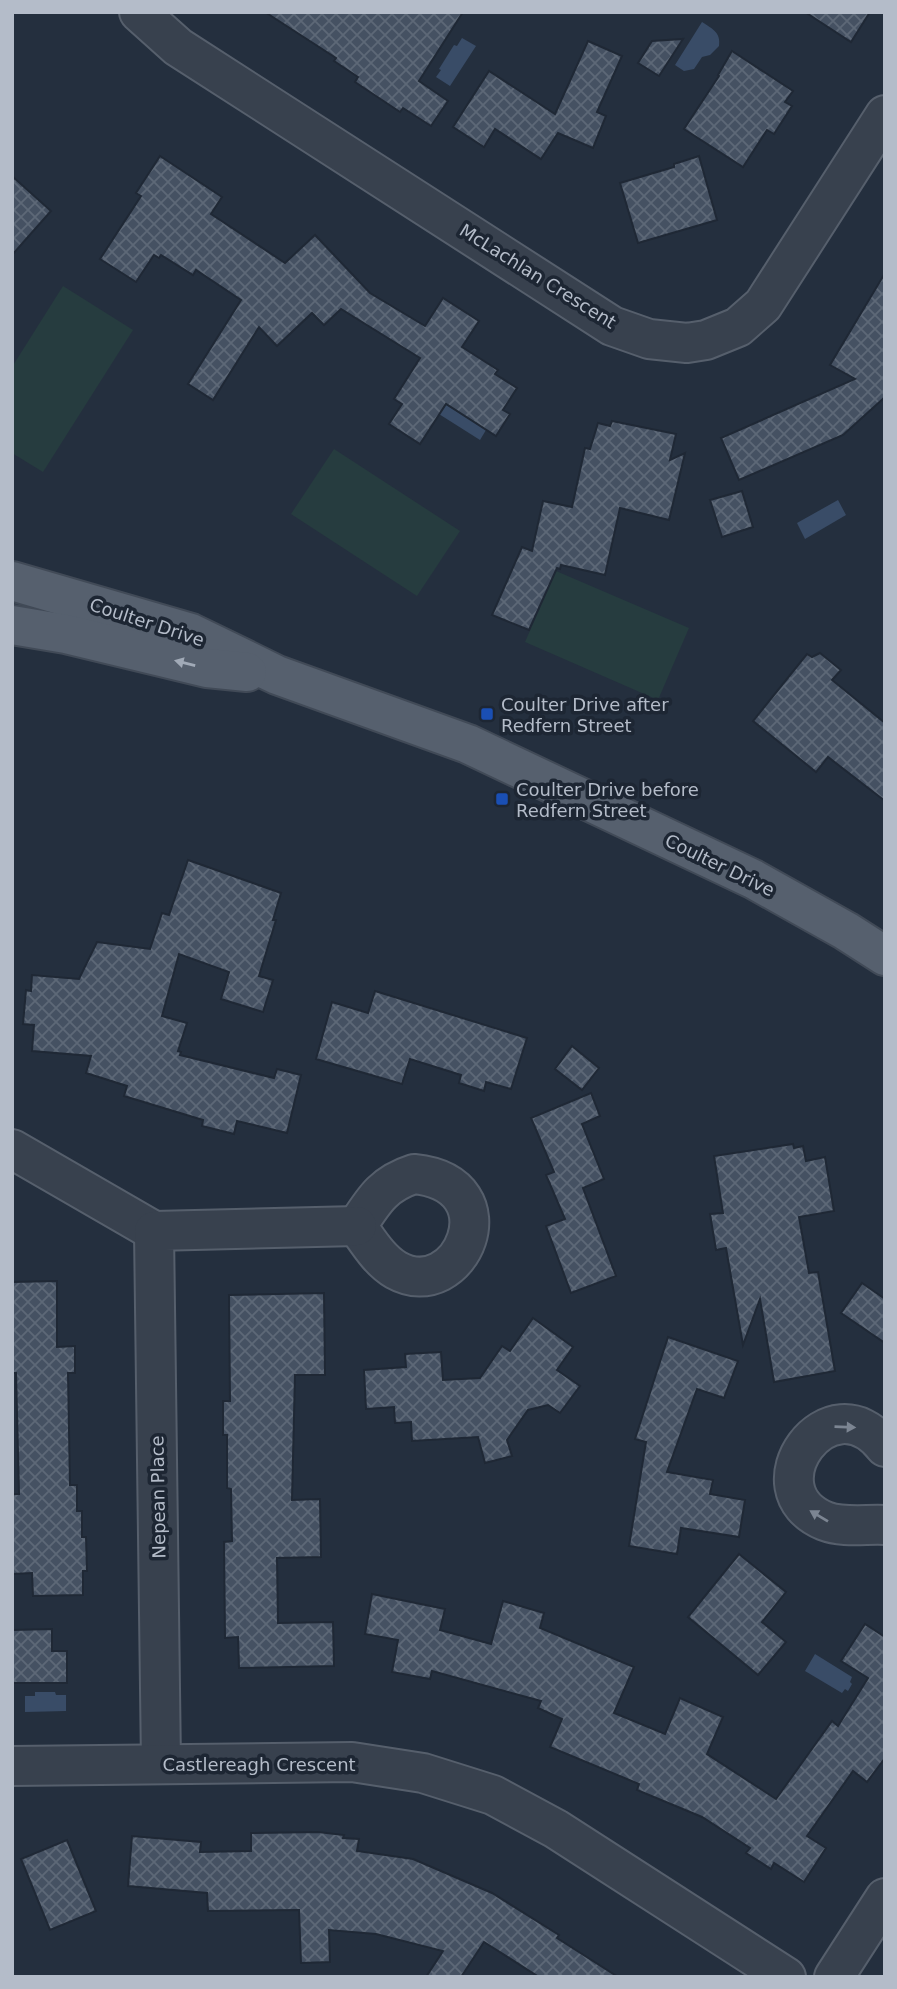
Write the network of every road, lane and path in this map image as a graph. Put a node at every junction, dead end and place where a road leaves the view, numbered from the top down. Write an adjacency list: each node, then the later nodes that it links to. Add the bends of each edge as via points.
1 (139, 12): 2 (street, McLachlan Crescent, via 178,47 612,326 649,340 706,340 738,327 761,307)
2 (885, 115)
3 (12, 581): 5 (main road, Coulter Drive, via 191,633)
4 (12, 625): 5 (main road, Coulter Drive, one-way to 4, via 207,668)
5 (277, 676): 6 (main road, Coulter Drive, via 483,751 753,879)
6 (885, 956)
7 (12, 1149): 9 (street)
8 (357, 1226): 9 (street)
9 (154, 1231): 12 (street, Nepean Place)
10 (885, 1447): 11 (street, one-way to 10, via 826,1521 810,1512 794,1479 804,1445 818,1432 835,1426 853,1425 870,1432)
11 (885, 1524)
12 (161, 1763): 13 (street, Castlereagh Crescent); 15 (street, Castlereagh Crescent, via 352,1762 423,1773 493,1795 556,1829)
13 (12, 1766)
14 (885, 1898): 16 (street)
15 (786, 1977)
16 (834, 1977)

